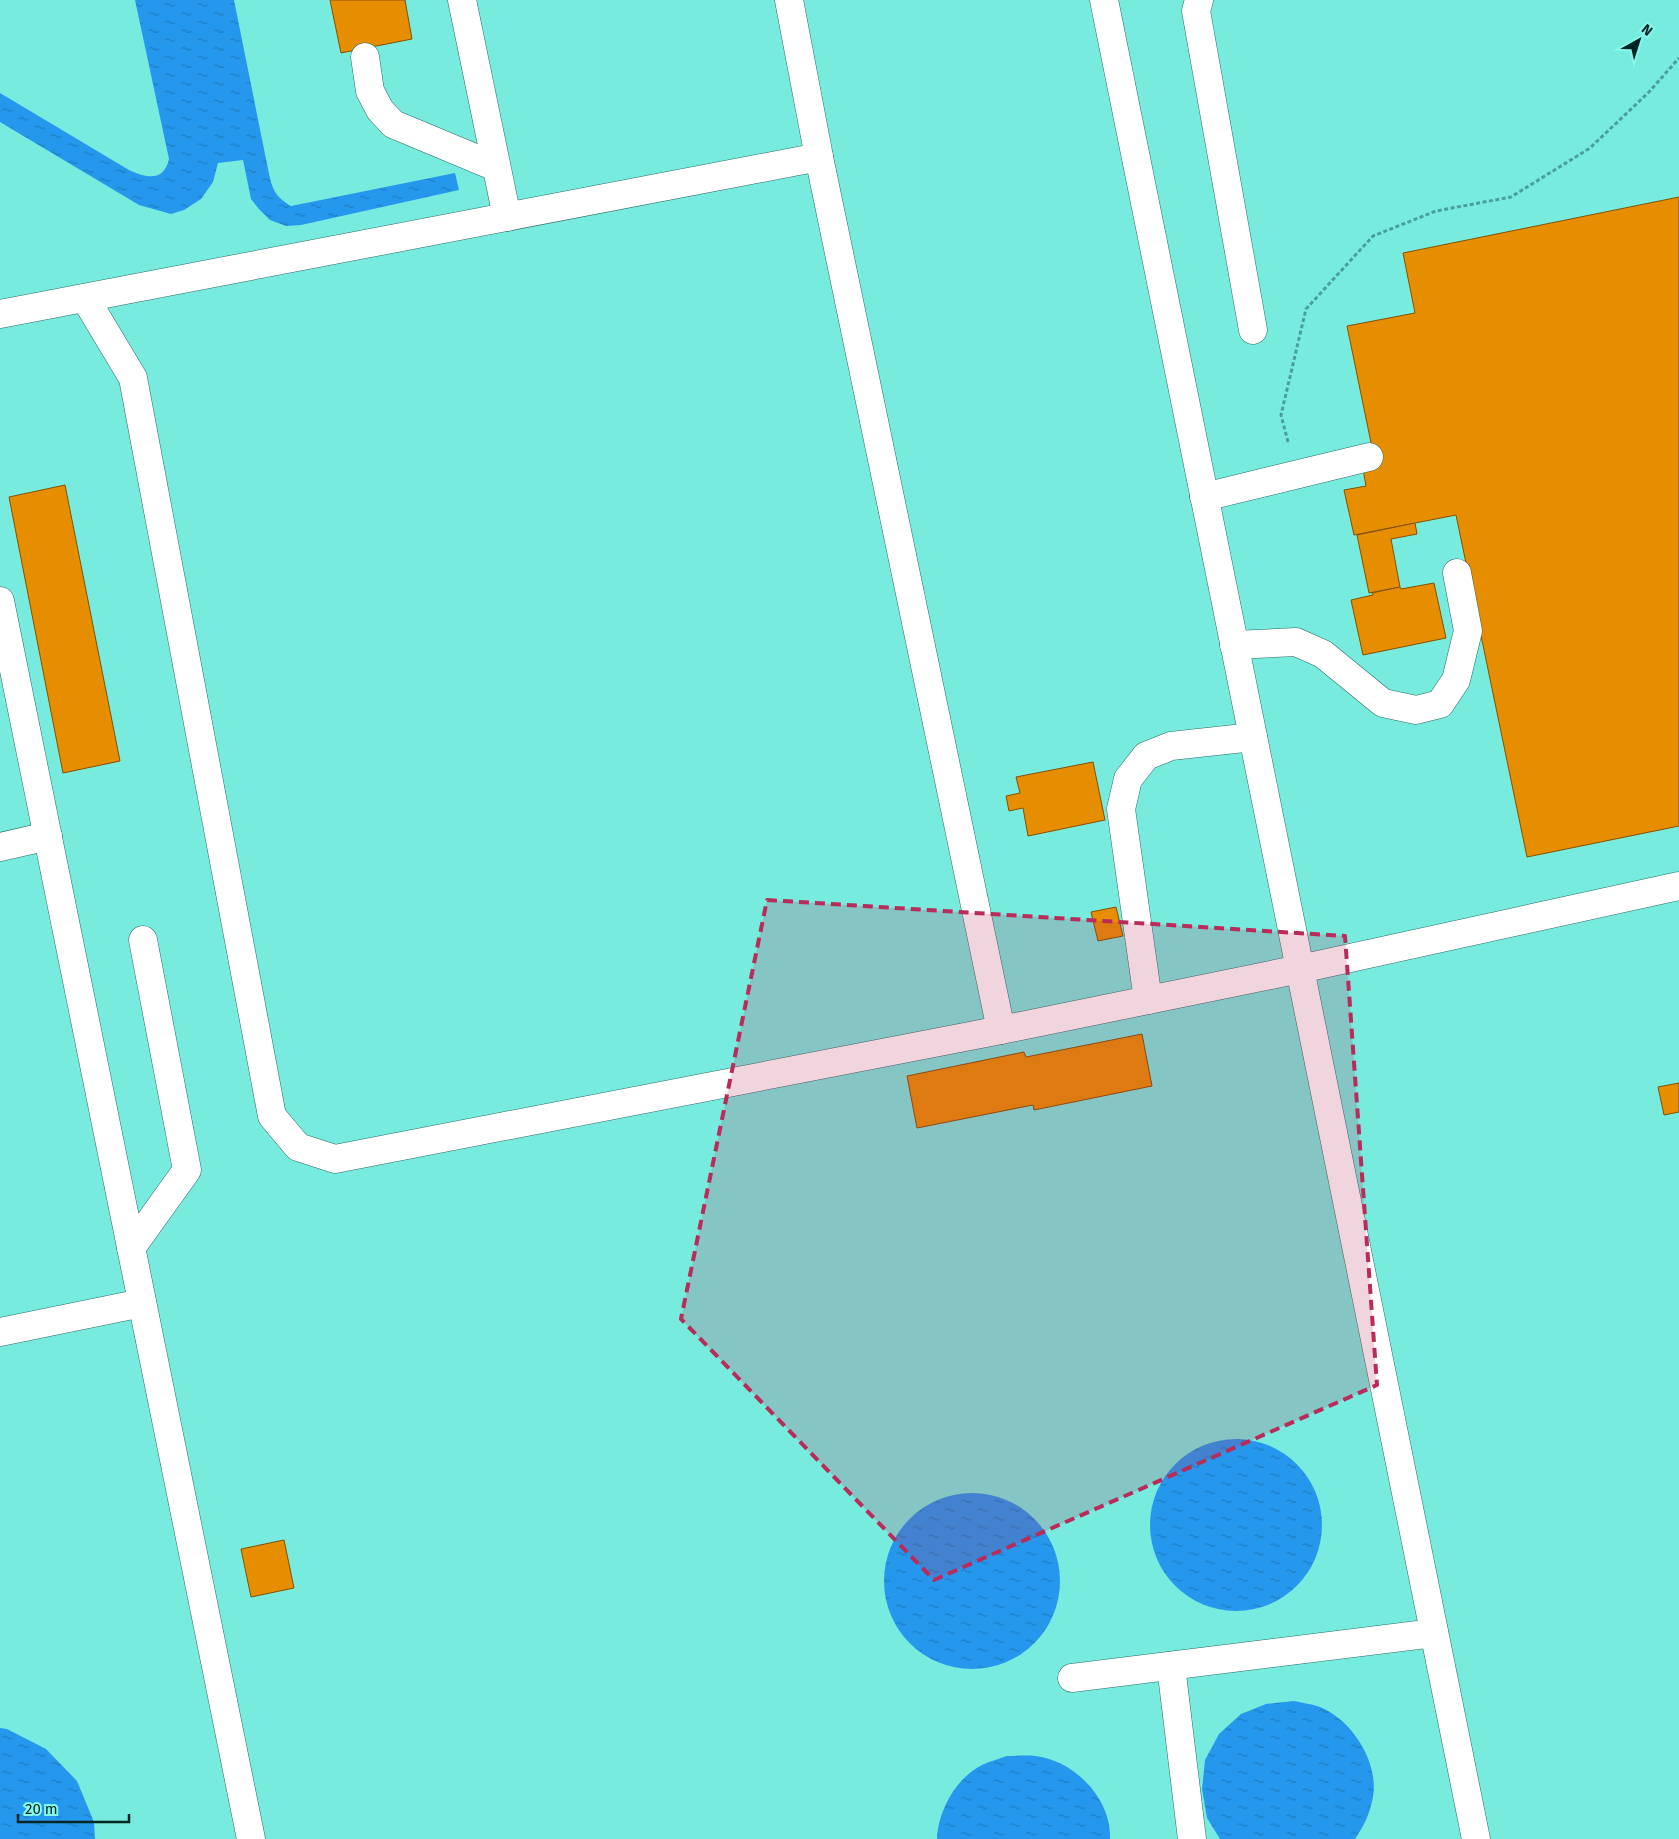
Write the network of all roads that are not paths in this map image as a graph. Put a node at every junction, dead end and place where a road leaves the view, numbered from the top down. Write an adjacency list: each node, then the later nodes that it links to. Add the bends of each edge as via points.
1 (462, 0): 7 (lane)
2 (789, 0): 6 (lane)
3 (1104, 0): 13 (lane)
4 (1199, 0): 11 (lane, via 1196,11)
5 (365, 57): 7 (lane, via 370,91 380,110 393,124)
6 (819, 157): 8 (lane); 24 (lane)
7 (496, 167): 8 (lane)
8 (507, 217): 9 (lane)
9 (84, 298): 10 (lane); 24 (lane, via 134,378 272,1116 298,1148 334,1159)
10 (0, 314)
11 (1253, 330)
12 (1369, 457): 13 (lane)
13 (1204, 497): 16 (lane)
14 (1457, 573): 16 (lane, via 1468,631 1456,680 1440,704 1416,710 1383,703 1323,654 1296,642)
15 (0, 601): 18 (lane)
16 (1234, 645): 17 (lane)
17 (1253, 737): 22 (lane); 23 (lane, via 1171,746 1146,756 1128,778 1121,809)
18 (48, 836): 19 (lane); 25 (lane)
19 (0, 847)
20 (1679, 886): 22 (lane)
21 (144, 940): 25 (lane, via 187,1170)
22 (1300, 969): 23 (lane); 28 (lane)
23 (1148, 1000): 24 (lane)
24 (1001, 1030)
25 (131, 1248): 26 (lane)
26 (142, 1304): 27 (lane); 31 (lane)
27 (0, 1332)
28 (1434, 1633): 29 (lane); 33 (lane)
29 (1171, 1666): 30 (lane); 32 (lane)
30 (1072, 1678)
31 (250, 1839)
32 (1192, 1839)
33 (1476, 1839)

